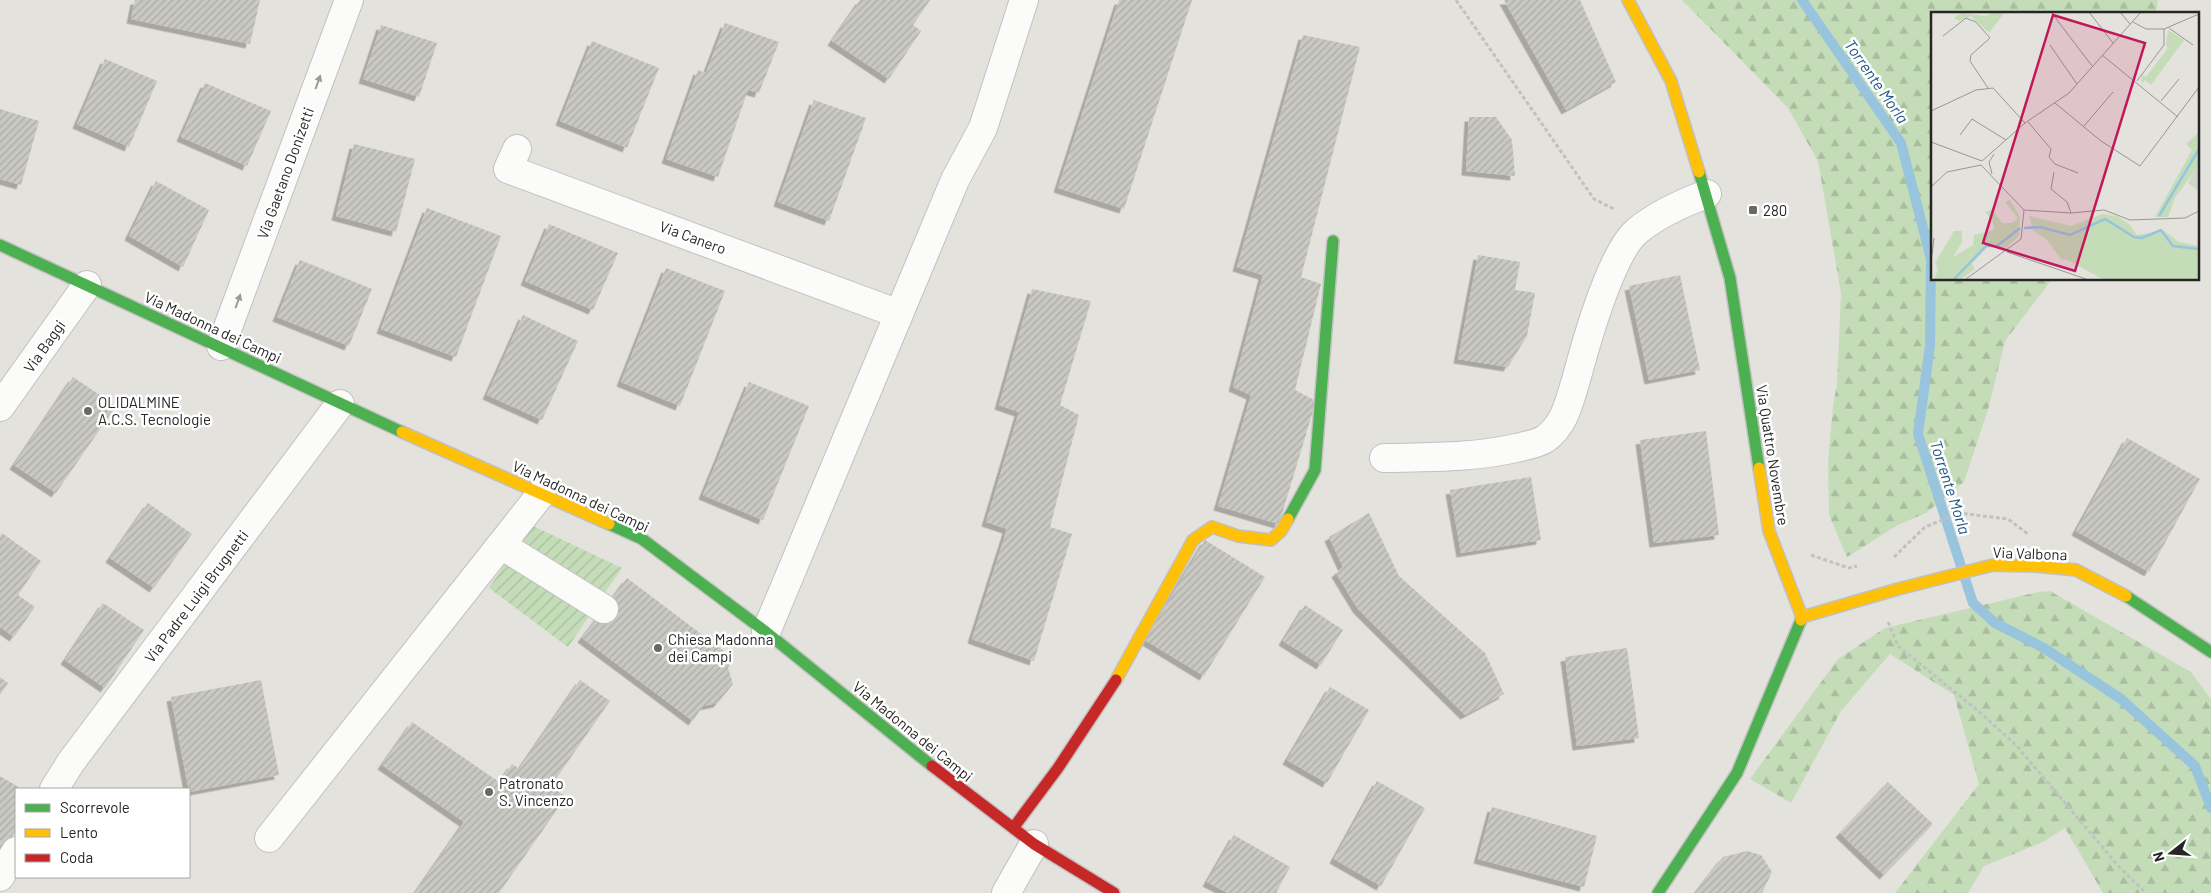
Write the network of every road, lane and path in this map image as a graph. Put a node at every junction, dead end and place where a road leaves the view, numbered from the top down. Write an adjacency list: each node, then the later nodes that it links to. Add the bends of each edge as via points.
1 (349, 0): 12 (street, Via Gaetano Donizetti, one-way to 1)
2 (1024, 0): 11 (street, via 983,128 955,180)
3 (1456, 0): 7 (path, via 1594,199)
4 (1628, 0): 6 (street, Via Quattro Novembre, via 1671,82)
5 (517, 149): 11 (street, Via Canero, via 508,169)
6 (1707, 194): 7 (street, via 1678,204); 24 (street, Via Quattro Novembre, via 1730,278 1768,531)
7 (1646, 226): 15 (street, via 1636,232 1617,260 1565,417 1545,439 1492,454)
8 (1333, 241): 28 (street, via 1315,470 1281,531 1271,540 1238,536 1212,527 1193,540 1127,663 1058,768)
9 (0, 244): 10 (street, Via Madonna dei Campi)
10 (87, 285): 12 (street, Via Madonna dei Campi); 14 (street, Via Baggi)
11 (899, 314): 25 (street)
12 (221, 346): 13 (street, Via Madonna dei Campi)
13 (340, 404): 16 (street, Via Madonna dei Campi); 27 (street, Via Padre Luigi Brugnetti)
14 (0, 407)
15 (1384, 458)
16 (541, 494): 18 (street); 25 (street, Via Madonna dei Campi, via 642,539)
17 (1959, 513): 20 (path, via 1925,526)
18 (501, 545): 23 (street); 29 (street)
19 (1805, 550): 21 (path, via 1812,556 1849,568)
20 (1890, 560)
21 (1866, 565)
22 (1877, 595): 24 (street, Via Valbona); 26 (street, Via Valbona, via 1993,564 2076,570 2113,588); 36 (path, via 1898,646 2016,745 2120,868)
23 (604, 609)
24 (1802, 617): 35 (street, via 1737,773)
25 (766, 632): 28 (street, Via Madonna dei Campi, via 951,781)
26 (2211, 652)
27 (55, 788)
28 (1014, 827): 30 (street, Via Madonna dei Campi)
29 (269, 838)
30 (1034, 844): 33 (street); 34 (street, Via Madonna dei Campi)
31 (15, 853): 32 (street)
32 (0, 877)
33 (1006, 893)
34 (1114, 893)
35 (1658, 893)
36 (2146, 893)

